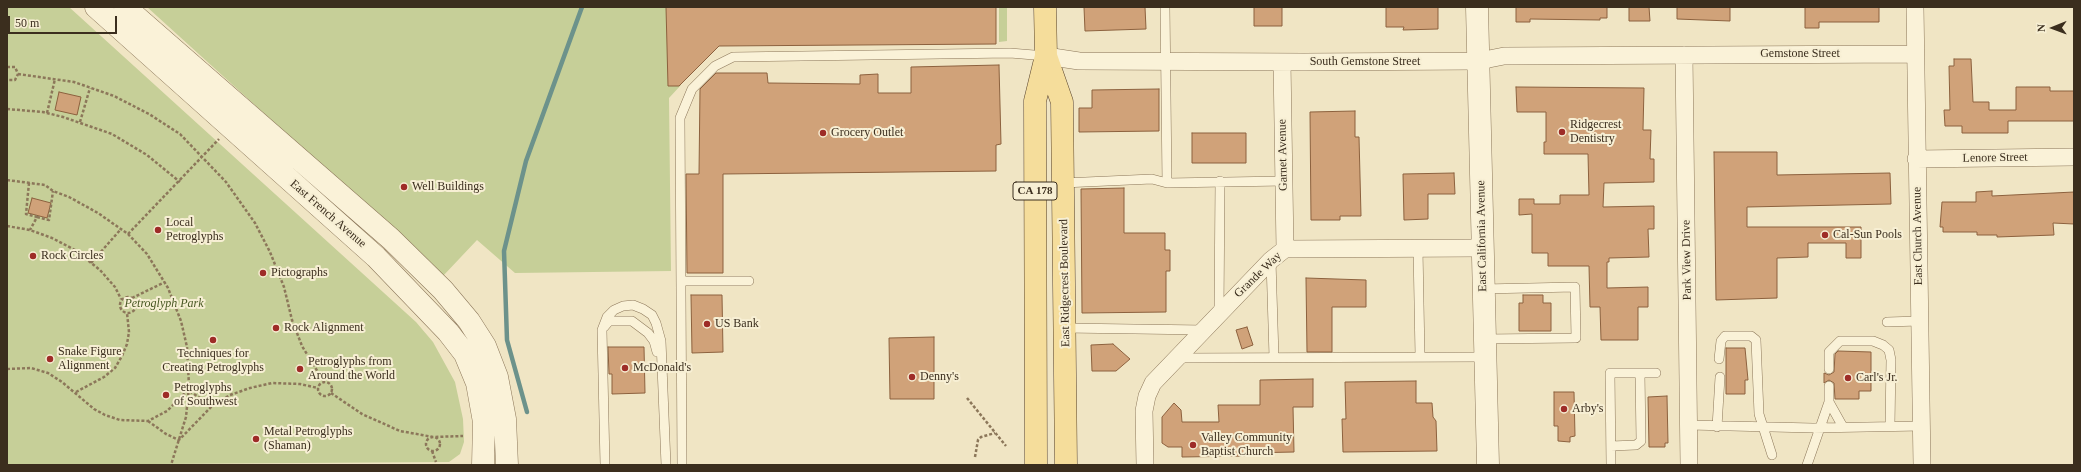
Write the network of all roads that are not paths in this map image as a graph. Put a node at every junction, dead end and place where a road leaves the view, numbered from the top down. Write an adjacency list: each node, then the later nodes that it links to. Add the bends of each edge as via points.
1 (96, 7): 52 (street, East French Avenue, via 376,256 448,332 465,354 477,383 484,422)
2 (125, 7): 53 (street, East French Avenue, via 391,239 443,290 469,321 485,346 497,377 505,419)
3 (1045, 7): 9 (main road, East Ridgecrest Boulevard / CA 178)
4 (1165, 7): 11 (lane)
5 (1477, 7): 10 (street, East California Avenue)
6 (1915, 7): 7 (street, East Church Avenue)
7 (1915, 54): 8 (street, Gemstone Street); 14 (street, East Church Avenue)
8 (1684, 55): 10 (street, South Gemstone Street, via 1500,56); 47 (street, Park View Drive)
9 (1046, 56): 11 (street, South Gemstone Street, via 1079,61); 17 (main road, East Ridgecrest Boulevard / CA 178, via 1062,102); 23 (lane, via 1010,53 733,57 715,66 692,89 680,118); 57 (main road, East Ridgecrest Boulevard / CA 178, via 1035,101)
10 (1479, 61): 12 (street, South Gemstone Street); 19 (street, East California Avenue)
11 (1165, 62): 12 (street, South Gemstone Street); 18 (lane)
12 (1282, 62): 16 (street, Garnet Avenue)
13 (2074, 157): 14 (street, Lenore Street)
14 (1916, 159): 27 (street, East Church Avenue)
15 (1220, 181): 16 (lane); 18 (lane); 26 (lane)
16 (1284, 181): 20 (street, Garnet Avenue)
17 (1063, 183): 18 (lane, via 1152,179); 29 (main road, East Ridgecrest Boulevard / CA 178)
18 (1167, 183)
19 (1482, 248): 21 (street, Grande Way); 25 (street, East California Avenue)
20 (1285, 249): 21 (street, Grande Way); 22 (street, Grande Way)
21 (1418, 249): 33 (lane)
22 (1271, 260): 26 (street, Grande Way); 35 (lane)
23 (681, 281): 24 (lane); 56 (lane)
24 (749, 281)
25 (1483, 289): 32 (street, East California Avenue); 32 (lane, via 1575,288 1576,338)
26 (1219, 314): 31 (street, Grande Way)
27 (1919, 321): 28 (lane); 46 (street, East Church Avenue)
28 (1887, 322)
29 (1065, 328): 31 (lane); 58 (main road, East Ridgecrest Boulevard / CA 178)
30 (602, 330): 40 (lane, via 609,321 632,321 641,326 654,341); 40 (lane, via 607,317 623,306 633,305 652,315 661,341); 54 (lane)
31 (1204, 330): 34 (street, Grande Way)
32 (1485, 348): 33 (lane); 60 (street, East California Avenue)
33 (1420, 356): 35 (lane)
34 (1177, 358): 35 (lane); 59 (street, Grande Way, via 1153,383 1147,396 1144,411)
35 (1274, 358)
36 (1719, 359): 44 (lane, via 1721,341 1726,336 1751,336 1756,340)
37 (1829, 370): 45 (lane, via 1829,352 1840,341 1873,342 1889,350)
38 (1640, 373): 39 (lane); 50 (lane, via 1641,441 1636,445); 50 (lane, via 1610,373)
39 (1656, 373)
40 (662, 375): 55 (lane)
41 (1720, 376): 48 (lane)
42 (1829, 386): 43 (lane)
43 (1829, 402): 49 (lane); 63 (lane)
44 (1759, 414): 47 (lane, via 1748,430); 51 (lane)
45 (1890, 426): 46 (lane); 49 (lane)
46 (1921, 426): 64 (street, East Church Avenue)
47 (1689, 427): 48 (lane); 62 (street, Park View Drive)
48 (1717, 427): 49 (lane)
49 (1843, 427)
50 (1611, 446): 61 (lane)
51 (1772, 455)
52 (483, 465)
53 (506, 465)
54 (605, 465)
55 (666, 465)
56 (682, 465)
57 (1036, 465)
58 (1066, 465)
59 (1145, 465)
60 (1488, 465)
61 (1611, 465)
62 (1689, 465)
63 (1807, 465)
64 (1922, 465)

